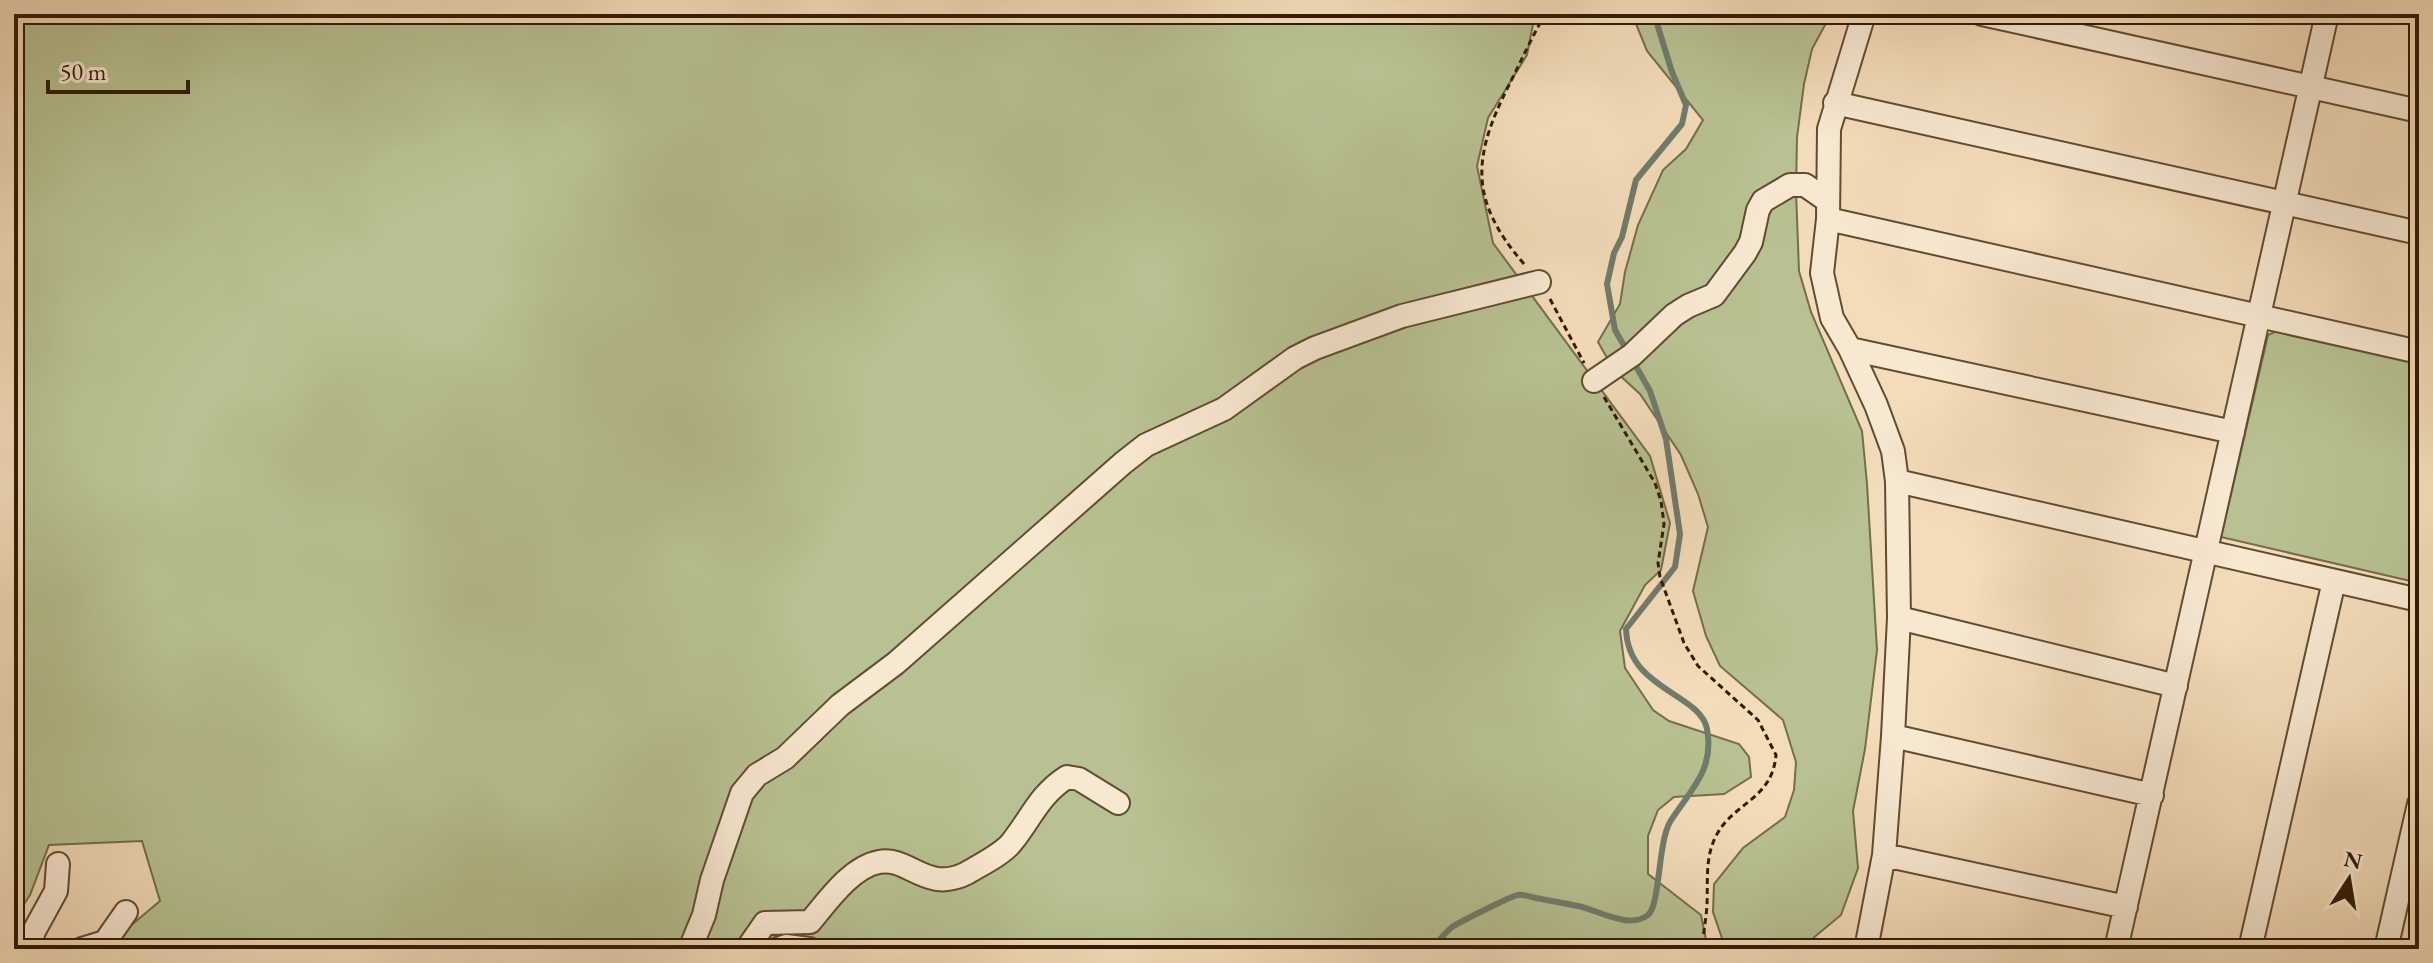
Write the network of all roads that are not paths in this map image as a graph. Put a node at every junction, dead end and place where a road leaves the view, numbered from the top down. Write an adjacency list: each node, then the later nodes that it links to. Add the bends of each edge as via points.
1 (1864, 14): 5 (street)
2 (1982, 14): 4 (street)
3 (2327, 14): 4 (street)
4 (2311, 87): 6 (street); 7 (street)
5 (1835, 103): 7 (street); 8 (street, via 1829,129)
6 (2419, 111)
7 (2284, 204): 9 (street); 11 (street)
8 (1828, 210): 11 (street); 12 (street, via 1822,273 1832,318); 14 (street, via 1805,185 1790,185 1763,201 1751,242 1714,295 1674,315 1632,355)
9 (2419, 233)
10 (1539, 282): 33 (street, via 1402,316 1315,348 1224,409 1146,445 1123,463 785,758 757,775 742,793)
11 (2259, 316): 13 (street); 15 (street)
12 (1850, 349): 15 (street); 16 (street, via 1893,451)
13 (2419, 352)
14 (1594, 381)
15 (2233, 432): 17 (street)
16 (1897, 481): 17 (street); 20 (street)
17 (2206, 551): 18 (street); 21 (street)
18 (2334, 581): 19 (street); 39 (street)
19 (2419, 600)
20 (1899, 618): 21 (street); 22 (street)
21 (2176, 686): 23 (street)
22 (1893, 736): 23 (street); 27 (street)
23 (2152, 795): 29 (street)
24 (1118, 803): 34 (street, via 1067,777 1051,787 1011,845 965,874 932,879 878,862 844,882 810,922 765,923)
25 (2419, 804): 26 (street)
26 (2415, 843): 40 (street)
27 (1884, 855): 29 (street); 37 (street)
28 (58, 864): 31 (street, via 56,891)
29 (2126, 907): 38 (street)
30 (126, 912): 32 (street, via 105,942)
31 (26, 943)
32 (82, 949)
33 (690, 949)
34 (747, 949)
35 (778, 949): 36 (street)
36 (809, 949)
37 (1866, 949)
38 (2116, 949)
39 (2250, 949)
40 (2386, 949)

